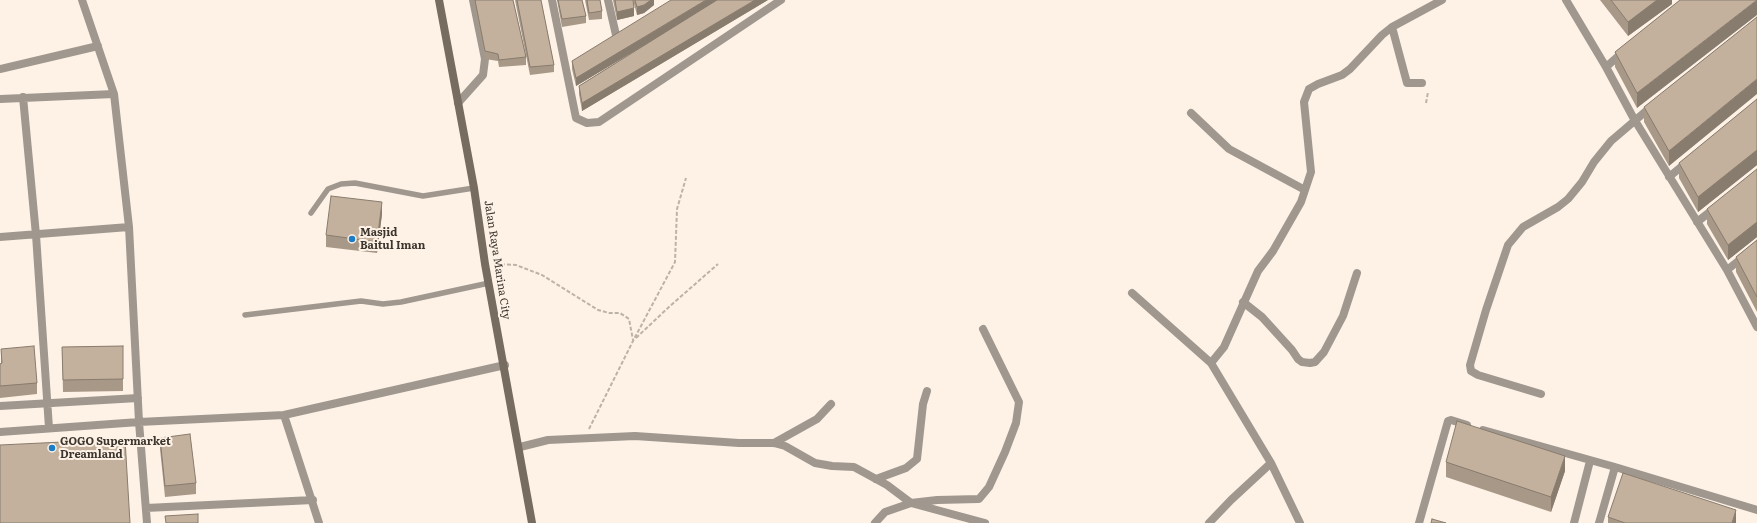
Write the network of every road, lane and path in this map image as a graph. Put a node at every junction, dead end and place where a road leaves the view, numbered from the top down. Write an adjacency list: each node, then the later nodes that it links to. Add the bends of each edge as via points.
1 (82, 0): 11 (street)
2 (439, 0): 20 (main road, Jalan Raya Marina City)
3 (473, 0): 20 (street, via 486,59 484,75)
4 (552, 0): 6 (street, via 569,64 576,118 587,123 599,122)
5 (608, 0): 10 (street)
6 (781, 0)
7 (1442, 0): 9 (street)
8 (1566, 0): 13 (street)
9 (1392, 27): 15 (street, via 1407,83); 27 (street, via 1350,69 1342,75 1318,84 1310,89 1306,96 1304,102 1311,172)
10 (616, 35)
11 (98, 46): 14 (street); 16 (street)
12 (1629, 48): 13 (street)
13 (1606, 67): 22 (street)
14 (0, 69)
15 (1422, 83)
16 (114, 94): 17 (street); 31 (street)
17 (23, 98): 18 (street); 32 (street)
18 (0, 99)
19 (1659, 100): 22 (street)
20 (458, 103): 26 (main road, Jalan Raya Marina City)
21 (1191, 114): 27 (street, via 1229,149)
22 (1634, 119): 24 (street); 49 (street, via 1610,141 1568,199 1523,227 1508,245 1501,263 1470,365 1471,371)
23 (1692, 157): 24 (street)
24 (1669, 177): 30 (street)
25 (686, 178): 45 (path, via 677,209 675,262)
26 (474, 188): 29 (lane, via 423,196 355,183 341,184 328,189); 35 (main road, Jalan Raya Marina City)
27 (1305, 190): 41 (street, via 1302,202 1258,271)
28 (1721, 203): 30 (street)
29 (310, 214)
30 (1697, 222): 37 (street)
31 (130, 228): 32 (street); 50 (street)
32 (36, 235): 33 (street); 52 (street)
33 (0, 237)
34 (1757, 246): 37 (street)
35 (485, 264): 39 (main road, Jalan Raya Marina City); 45 (path, via 516,265 542,275 598,310 620,313 629,319)
36 (718, 264): 45 (path)
37 (1727, 270): 43 (street)
38 (1357, 273): 41 (street, via 1343,316 1324,352 1315,362 1302,362 1298,359 1262,317)
39 (489, 283): 42 (lane, via 401,302 383,304 361,300); 47 (main road, Jalan Raya Marina City)
40 (1132, 293): 46 (street)
41 (1243, 302): 46 (street, via 1224,347)
42 (245, 315)
43 (1757, 327)
44 (983, 329): 66 (street, via 1019,402 1016,423 1005,452 989,487 979,499)
45 (633, 341): 58 (path)
46 (1211, 363): 62 (street)
47 (505, 365): 54 (street); 60 (main road, Jalan Raya Marina City)
48 (927, 391): 64 (street, via 923,404 917,459 906,468)
49 (1541, 394)
50 (138, 398): 52 (street); 55 (street)
51 (831, 404): 59 (street, via 817,419)
52 (47, 405): 53 (street); 56 (street)
53 (0, 406)
54 (284, 415): 55 (street); 65 (street)
55 (139, 422): 56 (street); 67 (street)
56 (49, 428): 57 (street)
57 (0, 432)
58 (585, 437): 59 (street, via 635,436); 60 (street, via 548,440)
59 (774, 443): 64 (street, via 785,446 815,463 854,467)
60 (520, 447): 71 (main road, Jalan Raya Marina City)
61 (1590, 461): 63 (street); 76 (street, via 1448,421); 77 (street)
62 (1271, 463): 74 (street); 75 (street)
63 (1614, 467): 68 (street); 78 (street)
64 (876, 479): 66 (street)
65 (313, 500): 67 (street); 70 (street)
66 (911, 503): 72 (street, via 885,512); 73 (street)
67 (146, 508): 69 (street)
68 (1757, 510)
69 (147, 523)
70 (320, 523)
71 (532, 523)
72 (875, 523)
73 (985, 523)
74 (1209, 523)
75 (1300, 523)
76 (1419, 523)
77 (1574, 523)
78 (1599, 523)

